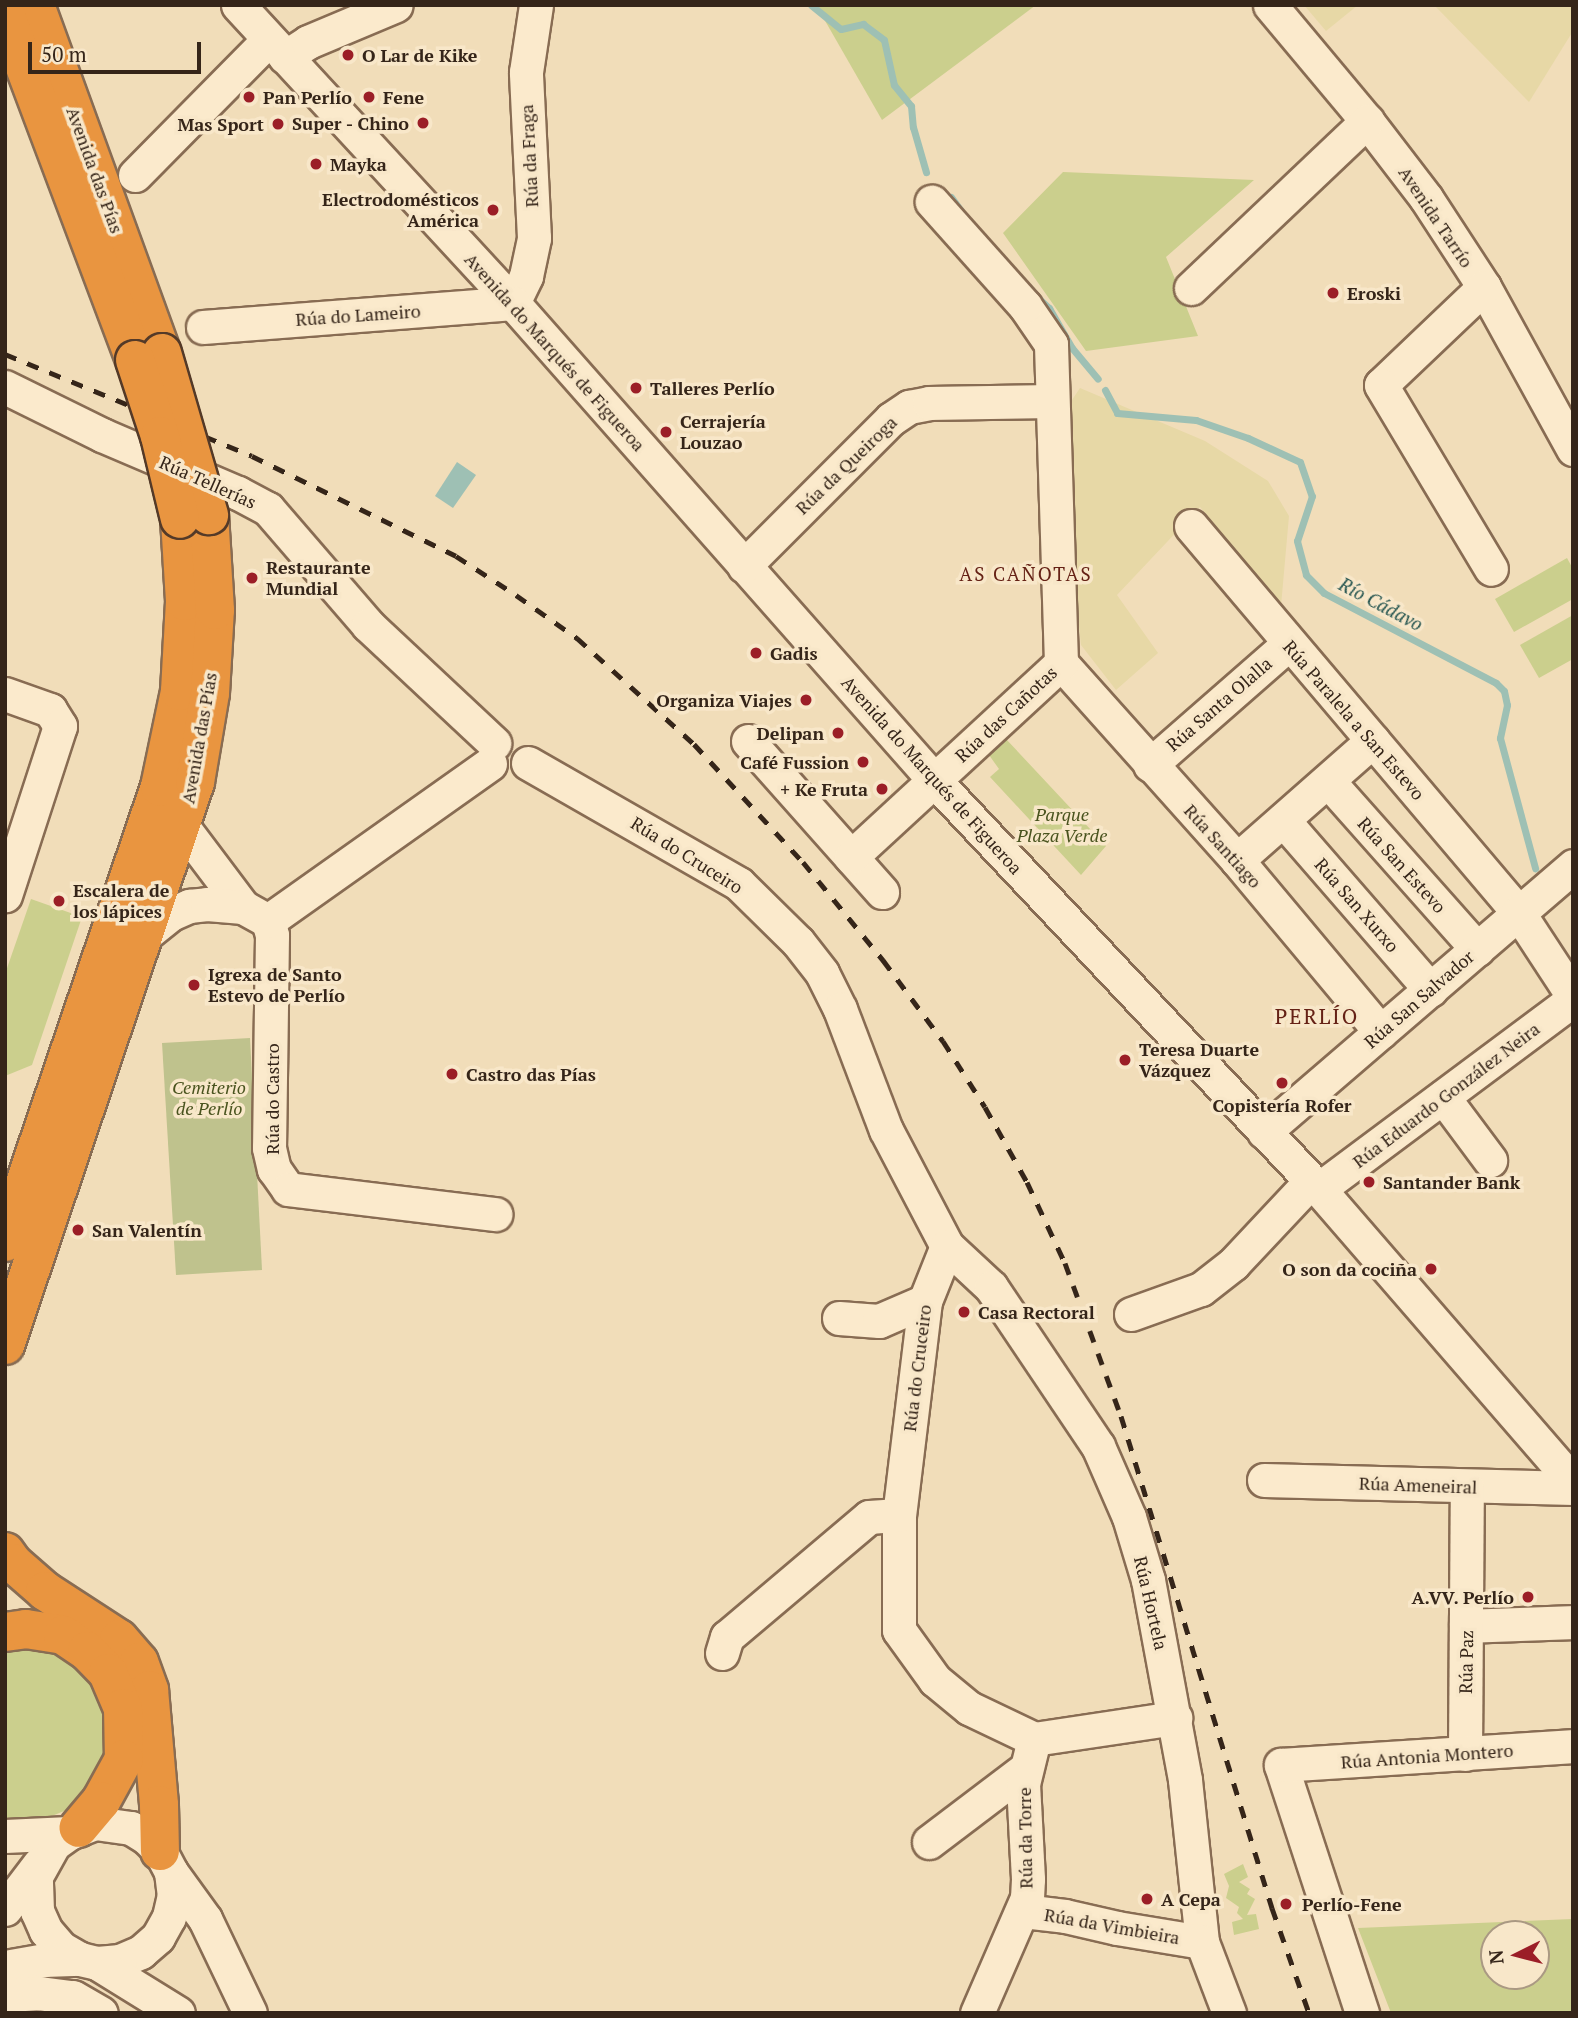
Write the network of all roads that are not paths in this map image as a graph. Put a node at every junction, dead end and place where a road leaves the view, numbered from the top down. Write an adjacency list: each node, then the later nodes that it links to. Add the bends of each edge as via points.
1 (35, 5): 15 (highway, Avenida das Pías)
2 (237, 5): 7 (street, Avenida do Marqués de Figueroa)
3 (396, 5): 7 (street, via 308,42)
4 (536, 5): 13 (street, Rúa da Fraga, via 526,72 534,238 526,276)
5 (1269, 5): 8 (street, Avenida Tarrío)
6 (5, 14): 15 (highway, Avenida das Pías)
7 (277, 48): 9 (street); 13 (street, Avenida do Marqués de Figueroa)
8 (1367, 121): 11 (street, Avenida Tarrío, via 1426,198); 12 (street)
9 (135, 175)
10 (932, 202): 17 (street, Rúa das Cañotas, via 1025,306 1051,344)
11 (1483, 287): 18 (street, Avenida Tarrío); 22 (street, via 1381,385)
12 (1191, 288)
13 (513, 303): 14 (street, Rúa do Lameiro); 21 (street, Avenida do Marqués de Figueroa)
14 (203, 327)
15 (148, 356): 19 (highway, Avenida das Pías, bridge)
16 (5, 387): 28 (street, Rúa Tellerías, via 268,509 368,625)
17 (1051, 401): 21 (street, Rúa da Queiroga, via 909,407 891,419); 24 (street, Rúa das Cañotas)
18 (1573, 449)
19 (194, 517): 33 (highway, Avenida das Pías, via 215,610 210,693 195,782); 51 (highway, Avenida das Pías, via 180,691 160,787)
20 (1191, 526): 23 (street, Rúa Paralela a San Estevo)
21 (744, 566): 30 (street, Avenida do Marqués de Figueroa)
22 (1491, 569)
23 (1289, 644): 26 (street, Rúa Paralela a San Estevo); 29 (street, Rúa Santa Olalla)
24 (1061, 663): 29 (street, Rúa Santiago); 30 (street, Rúa das Cañotas)
25 (5, 694): 37 (street, via 50,710 60,726)
26 (1373, 740): 31 (street); 39 (street, Rúa Paralela a San Estevo)
27 (748, 741): 34 (street)
28 (492, 754): 40 (street); 52 (street, Rúa do Cruceiro, via 499,774 512,777 522,773 528,763 739,884 798,942 822,973 840,1009 886,1130)
29 (1150, 765): 35 (street, Rúa Santiago)
30 (935, 781): 34 (street, Rúa das Cañotas); 47 (street, Avenida do Marqués de Figueroa)
31 (1328, 781): 32 (street); 42 (street, Rúa San Estevo)
32 (1283, 820): 35 (street); 43 (street, Rúa San Xurxo)
33 (182, 826): 40 (street); 41 (highway, Avenida das Pías)
34 (851, 857): 38 (street)
35 (1237, 860): 45 (street, Rúa Santiago)
36 (1573, 866): 39 (street, Rúa San Salvador)
37 (8, 879)
38 (882, 892)
39 (1518, 912): 42 (street, Rúa San Salvador); 44 (street, Rúa Paralela a San Estevo)
40 (255, 914): 41 (street, via 207,904 190,906); 50 (street, Rúa do Castro, via 273,948 269,1148 274,1169 288,1189)
41 (146, 934): 56 (highway, Avenida das Pías)
42 (1477, 949): 43 (street, Rúa San Salvador)
43 (1431, 990): 45 (street, Rúa San Salvador)
44 (1573, 998): 46 (street, Rúa Eduardo González Neira)
45 (1381, 1032): 47 (street, Rúa San Salvador)
46 (1443, 1097): 48 (street); 49 (street, Rúa Eduardo González Neira)
47 (1264, 1132): 49 (street, Avenida do Marqués de Figueroa)
48 (1490, 1160)
49 (1315, 1185): 54 (street, Rúa Eduardo González Neira, via 1233,1264 1200,1289); 58 (street, Avenida do Marqués de Figueroa)
50 (496, 1214)
51 (5, 1242)
52 (947, 1246): 53 (street, Rúa do Cruceiro); 67 (street, Rúa Hortela, via 991,1287 1098,1446 1129,1517 1148,1580)
53 (925, 1301): 55 (street, via 879,1321); 61 (street, Rúa do Cruceiro)
54 (1131, 1314)
55 (839, 1318)
56 (5, 1345)
57 (1264, 1480): 59 (street, Rúa Ameneiral)
58 (1573, 1482)
59 (1467, 1486): 60 (street, Rúa Ameneiral); 64 (street, Rúa Paz)
60 (1573, 1488)
61 (899, 1515): 66 (street, via 869,1517 727,1636); 69 (street, Rúa do Cruceiro, via 900,1630 934,1681)
62 (5, 1552): 74 (highway, via 46,1591 119,1639 139,1662 149,1690)
63 (1573, 1622): 64 (street)
64 (1466, 1626): 70 (street, Rúa Paz)
65 (5, 1632): 71 (highway, via 26,1629 63,1635 108,1673 123,1708 124,1759 101,1801)
66 (722, 1653)
67 (1175, 1718): 69 (street); 77 (street, Rúa Hortela)
68 (1573, 1746): 70 (street, Rúa Antonia Montero)
69 (1029, 1754): 73 (street); 76 (street, Rúa da Torre, via 1028,1879)
70 (1465, 1754): 86 (street, Rúa Antonia Montero, via 1281,1765)
71 (73, 1830): 72 (street); 74 (street, via 95,1823 131,1829 147,1838); 75 (street, via 43,1859 36,1876)
72 (5, 1836)
73 (929, 1842)
74 (165, 1861): 78 (street, via 174,1895 158,1937 141,1952 120,1961); 83 (street, via 205,1919)
75 (16, 1900): 78 (street, via 61,1948)
76 (1023, 1911): 77 (street, Rúa da Vimbieira); 84 (street, Rúa da Torre)
77 (1202, 1942): 85 (street, Rúa Hortela)
78 (89, 1961): 79 (street, via 43,1960); 82 (street)
79 (5, 1967)
80 (5, 1995): 81 (street, via 73,1997)
81 (101, 2013)
82 (178, 2013)
83 (250, 2013)
84 (977, 2013)
85 (1229, 2013)
86 (1362, 2013)

